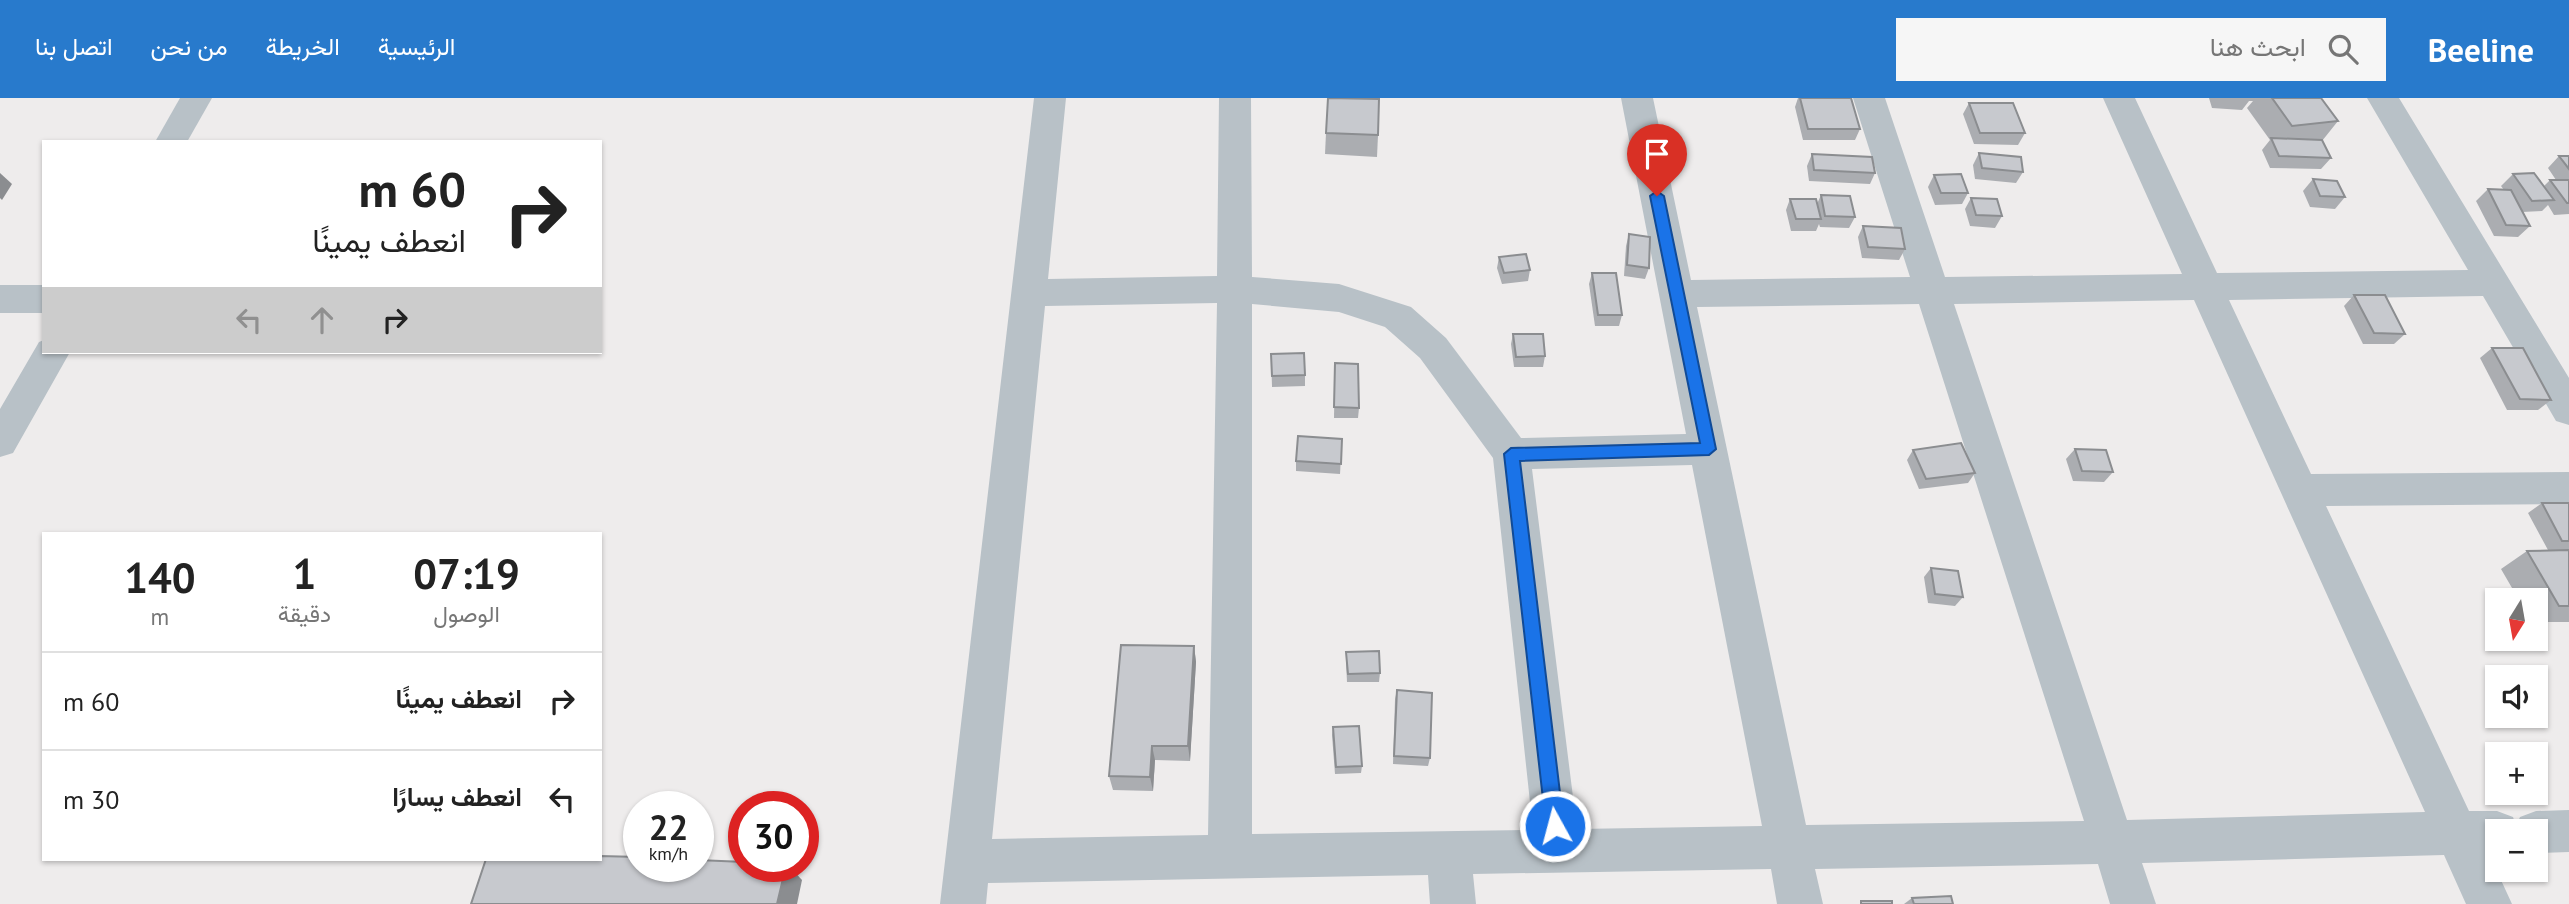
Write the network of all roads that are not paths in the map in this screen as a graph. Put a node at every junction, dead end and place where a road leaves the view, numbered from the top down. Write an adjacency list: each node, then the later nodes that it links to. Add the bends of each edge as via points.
1 (196, 98): 8 (street)
2 (1050, 98): 13 (street)
3 (1235, 98): 11 (street)
4 (1637, 98): 14 (street)
5 (1869, 98): 12 (street)
6 (2119, 98): 10 (street)
7 (2383, 98): 9 (street)
8 (172, 140)
9 (2493, 283): 10 (street); 18 (street)
10 (2206, 286): 12 (street); 23 (street)
11 (1234, 289): 13 (street); 21 (street, via 1339,298 1398,317 1433,348); 31 (street)
12 (1933, 292): 14 (street); 27 (street)
13 (1030, 293): 32 (street)
14 (1677, 294): 20 (street)
15 (0, 299): 16 (street)
16 (42, 299)
17 (51, 354): 19 (street)
18 (2569, 410)
19 (0, 442)
20 (1709, 449): 21 (street); 28 (street)
21 (1511, 454): 29 (street)
22 (2569, 488): 23 (street)
23 (2300, 490): 26 (street)
24 (2569, 831): 25 (street)
25 (2548, 832)
26 (2477, 833): 27 (street); 37 (street)
27 (2112, 842): 28 (street); 36 (street)
28 (1788, 846): 29 (street); 35 (street)
29 (1558, 852): 30 (street)
30 (1448, 853): 31 (street); 34 (street)
31 (1230, 856): 32 (street)
32 (967, 861): 33 (street)
33 (963, 904)
34 (1453, 904)
35 (1800, 904)
36 (2133, 904)
37 (2489, 904)

